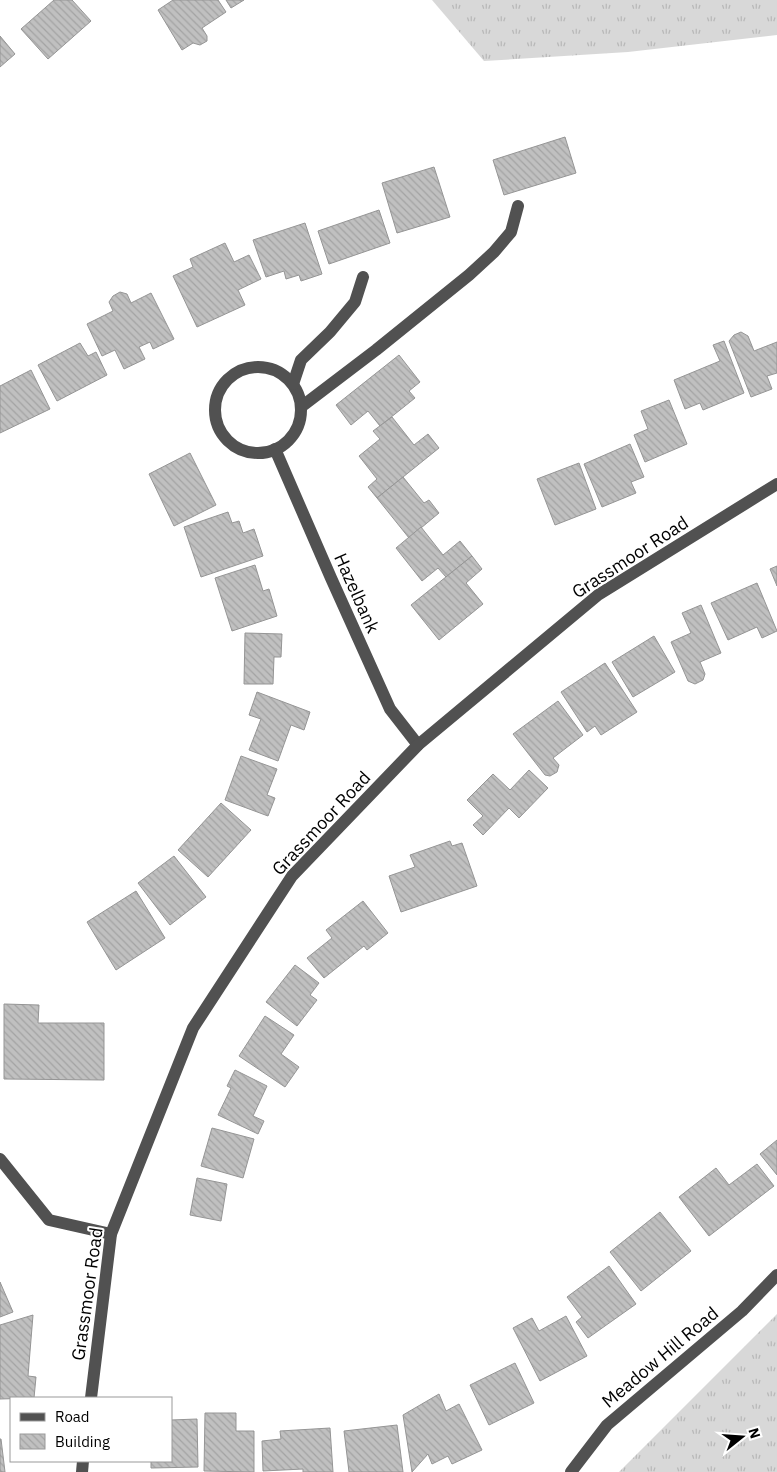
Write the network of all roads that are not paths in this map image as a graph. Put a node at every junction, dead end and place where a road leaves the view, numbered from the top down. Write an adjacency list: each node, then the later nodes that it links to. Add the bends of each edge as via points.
1 (518, 206): 4 (street, via 511,232 494,252 376,350)
2 (363, 277): 3 (street, via 355,302 301,360)
3 (293, 384): 4 (street); 5 (street, via 281,373 260,367 243,370 228,379 218,395 217,423 225,438 253,453)
4 (300, 407): 5 (street, via 295,433)
5 (275, 449): 7 (street, Hazelbank, via 390,709)
6 (777, 484): 7 (street, Grassmoor Road, via 598,595)
7 (418, 745): 9 (street, Grassmoor Road, via 292,876 193,1028)
8 (0, 1159): 9 (street, via 48,1220)
9 (111, 1234): 11 (street, Grassmoor Road)
10 (777, 1275): 12 (street, Meadow Hill Road, via 742,1310 607,1425)
11 (91, 1397)
12 (571, 1472)

